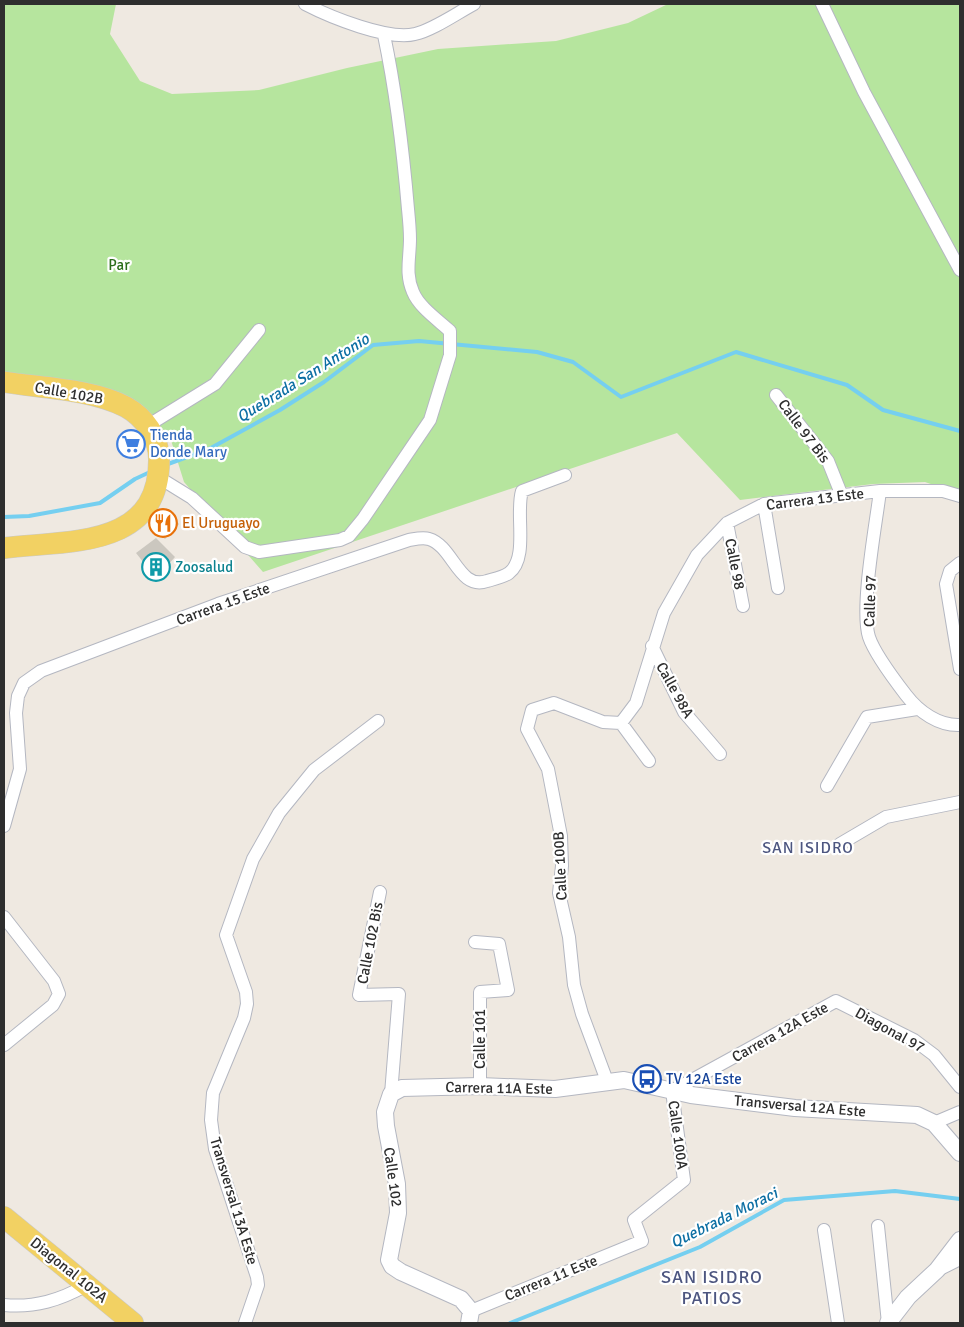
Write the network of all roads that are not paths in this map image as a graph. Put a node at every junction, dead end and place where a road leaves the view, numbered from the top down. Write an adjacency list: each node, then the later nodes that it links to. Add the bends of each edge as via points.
1 (308, 4): 4 (street)
2 (474, 4): 4 (street, via 416,34)
3 (822, 4): 5 (street, via 864,92)
4 (384, 34): 11 (street, via 404,169 410,282 414,294 430,314 450,331 450,355 430,420 355,530 340,540 259,552 245,547 192,498)
5 (960, 270)
6 (260, 330): 9 (street, via 215,384)
7 (4, 382): 9 (main road, Calle 102B, via 103,398 132,411)
8 (776, 395): 13 (street, Calle 97 Bis, via 828,461)
9 (147, 426): 11 (main road, via 157,443)
10 (565, 475): 31 (street, Carrera 15 Este, via 522,491 520,554 509,574 482,583 473,582 442,547 428,538 409,540 218,604 41,671 24,684 18,696 20,769)
11 (158, 477): 17 (main road, via 148,505 123,529 89,538)
12 (880, 491): 13 (street, Carrera 13 Este); 14 (street, Carrera 13 Este, via 943,490); 23 (street, Calle 97, via 867,600 869,636)
13 (842, 496): 15 (street, Carrera 13 Este)
14 (960, 496)
15 (764, 504): 16 (street, Carrera 13 Este); 19 (street)
16 (727, 523): 20 (street, Calle 98); 21 (street, Carrera 13 Este, via 697,555 664,613)
17 (4, 548)
18 (960, 563): 22 (street, via 950,571 946,584)
19 (778, 588)
20 (743, 606)
21 (652, 646): 25 (street, Carrera 13 Este, via 636,704); 27 (street, Calle 98A, via 684,712)
22 (960, 669)
23 (916, 709): 26 (street, Calle 97, via 948,726); 29 (street, via 867,717)
24 (378, 721): 58 (street, Transversal 13A Este, via 314,770 279,813 253,859 226,935 246,992 247,1004 213,1094 211,1120 215,1149 257,1277 258,1285)
25 (621, 723): 28 (street); 39 (street, Calle 100B, via 603,722 554,703 532,710 527,729 548,769 561,836 559,893 569,937 574,985)
26 (960, 725)
27 (720, 754)
28 (649, 761)
29 (827, 786)
30 (960, 802): 32 (street, via 886,817)
31 (4, 826)
32 (840, 844)
33 (380, 892): 36 (street, Calle 102 Bis, via 360,995)
34 (4, 917): 38 (street, via 54,981 58,994 53,1006)
35 (475, 942): 40 (street, Calle 101, via 499,944 508,990 480,992)
36 (399, 994): 43 (street, Calle 102)
37 (836, 1001): 41 (street, Diagonal 97, via 914,1040 934,1055); 42 (street, Carrera 12A Este)
38 (4, 1045)
39 (608, 1081): 40 (street, Carrera 11A Este, via 555,1089); 42 (street, Transversal 12A Este, via 634,1080)
40 (480, 1086): 43 (street, Carrera 11A Este, via 407,1087)
41 (960, 1087)
42 (672, 1091): 45 (street, Transversal 12A Este, via 795,1108 917,1115); 50 (street, Calle 100A, via 684,1180 634,1220)
43 (391, 1094): 56 (street, Calle 102, via 385,1112 398,1213 389,1260 401,1272 461,1299)
44 (960, 1112): 45 (street)
45 (934, 1123): 46 (street)
46 (960, 1153)
47 (4, 1217): 54 (main road, Diagonal 102A)
48 (878, 1226): 60 (street)
49 (824, 1230): 59 (street)
50 (642, 1240): 56 (street, Carrera 11 Este)
51 (960, 1240): 53 (street)
52 (960, 1259): 53 (street)
53 (937, 1270): 60 (street, via 908,1296)
54 (87, 1285): 55 (street, via 66,1297 39,1305); 57 (main road, Diagonal 102A)
55 (4, 1305)
56 (470, 1317)
57 (133, 1323)
58 (245, 1323)
59 (838, 1323)
60 (888, 1323)

